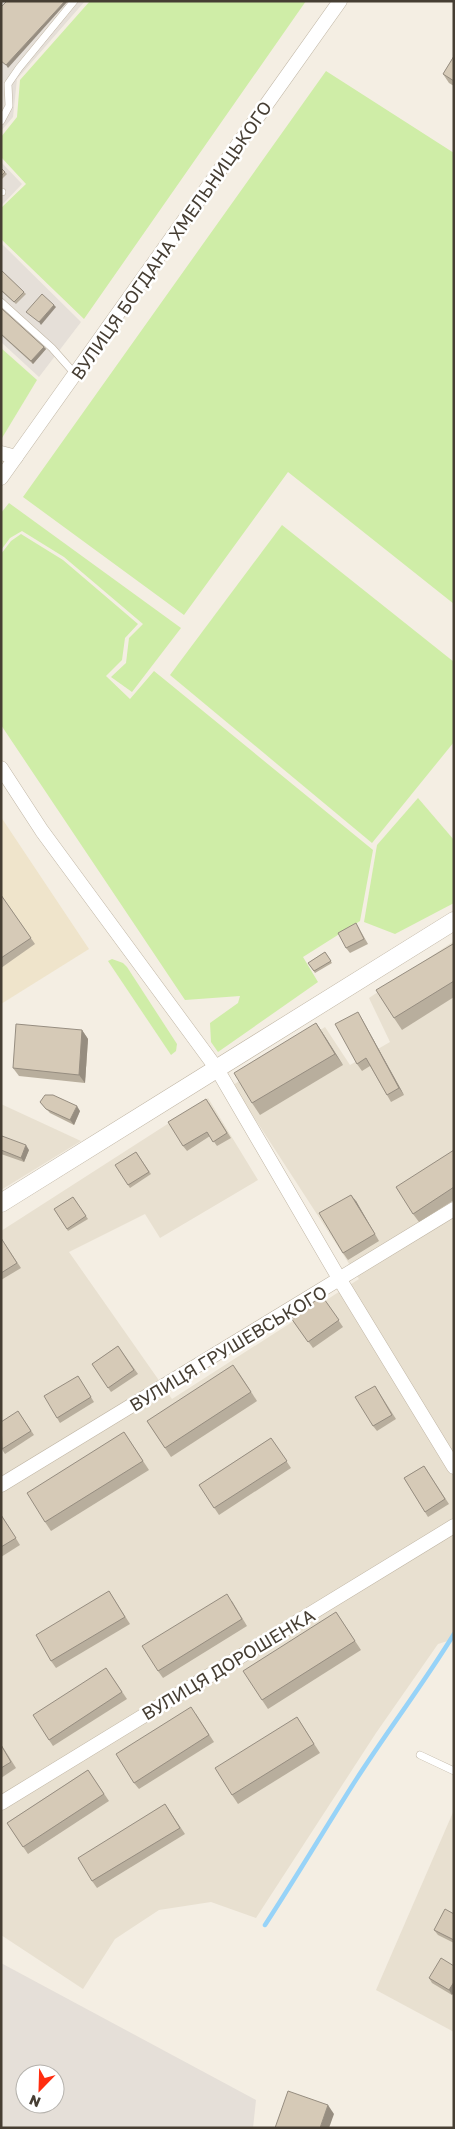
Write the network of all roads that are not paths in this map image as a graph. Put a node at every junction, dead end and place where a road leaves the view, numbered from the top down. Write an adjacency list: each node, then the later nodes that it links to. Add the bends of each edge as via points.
1 (74, 1): 3 (lane, via 8,84 10,106)
2 (340, 1): 5 (street, ВУЛИЦЯ БОГДАНА ХМЕЛЬНИЦЬКОГО)
3 (1, 121)
4 (1, 302): 5 (lane, via 52,348)
5 (75, 374): 7 (street, ВУЛИЦЯ БОГДАНА ХМЕЛЬНИЦЬКОГО)
6 (1, 453): 7 (street)
7 (16, 457): 8 (street, ВУЛИЦЯ БОГДАНА ХМЕЛЬНИЦЬКОГО)
8 (1, 478)
9 (1, 768): 11 (street, via 42,831)
10 (454, 922): 11 (street)
11 (217, 1069): 12 (street); 14 (street)
12 (1, 1203)
13 (454, 1210): 14 (street, ВУЛИЦЯ ГРУШЕВСЬКОГО)
14 (340, 1280): 15 (street); 16 (street, ВУЛИЦЯ ГРУШЕВСЬКОГО)
15 (454, 1467)
16 (1, 1485)
17 (454, 1526): 20 (street, ВУЛИЦЯ ДОРОШЕНКА)
18 (420, 1755): 19 (lane)
19 (454, 1771)
20 (1, 1803)

